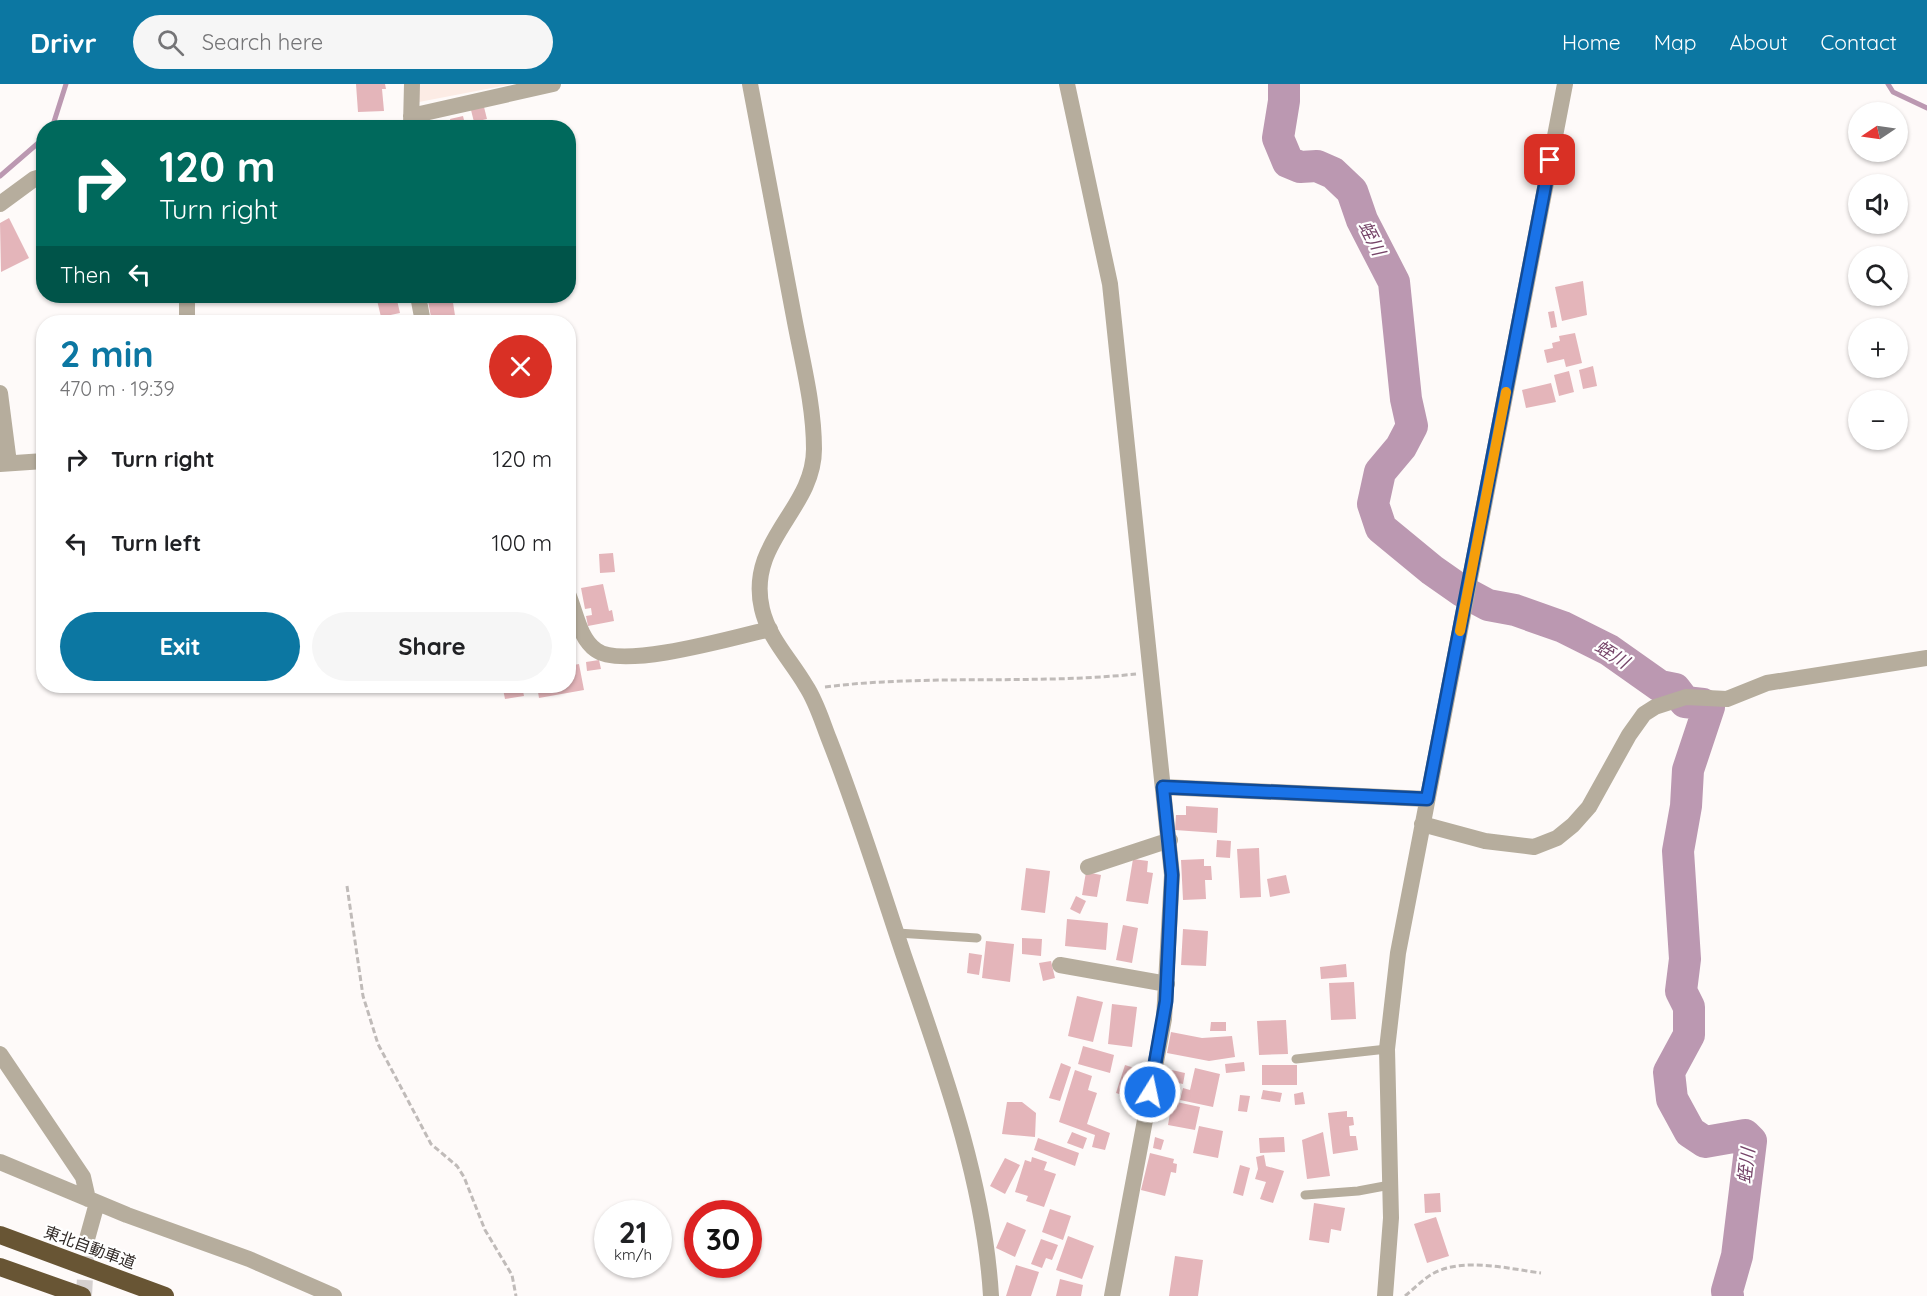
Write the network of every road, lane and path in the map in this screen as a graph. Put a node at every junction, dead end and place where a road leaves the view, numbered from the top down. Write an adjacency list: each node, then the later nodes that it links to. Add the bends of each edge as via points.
1 (412, 84): 6 (street)
2 (553, 84): 7 (street)
3 (750, 84): 14 (street, via 806,383 814,449 812,476 778,529 765,561 760,597)
4 (1067, 84): 16 (street, via 1110,284)
5 (1565, 84): 19 (street)
6 (410, 120)
7 (418, 120)
8 (36, 179): 9 (street)
9 (0, 204)
10 (0, 393): 12 (street)
11 (36, 461): 12 (street)
12 (5, 463)
13 (576, 616): 14 (street, via 585,640 597,652 613,657 644,656)
14 (770, 629): 17 (street)
15 (1927, 658): 20 (street, via 1767,683 1727,699 1681,698 1644,714 1589,807 1557,838 1534,847 1485,841)
16 (1151, 673): 17 (path, via 1082,680 872,681); 18 (street)
17 (808, 689): 24 (street)
18 (1163, 787): 19 (street); 21 (street)
19 (1427, 799): 20 (street)
20 (1422, 824): 28 (street, via 1398,953)
21 (1170, 840): 22 (street); 27 (street)
22 (1088, 867)
23 (347, 885): 42 (path, via 356,963 368,1020 430,1144 457,1166 464,1178 477,1214 512,1275)
24 (897, 933): 25 (lane); 43 (street, via 961,1132 979,1205)
25 (977, 938)
26 (1060, 965): 27 (street)
27 (1167, 984): 44 (street, via 1164,1019)
28 (1387, 1049): 30 (lane); 32 (street)
29 (0, 1054): 34 (street, via 83,1177)
30 (1296, 1059)
31 (0, 1162): 34 (street)
32 (1390, 1185): 33 (lane); 45 (street)
33 (1305, 1195)
34 (93, 1201): 36 (street); 41 (street, via 249,1259)
35 (0, 1235): 40 (highway, 東北自動車道)
36 (87, 1239)
37 (0, 1267): 39 (highway)
38 (1541, 1273): 46 (path, via 1456,1266 1435,1273)
39 (82, 1296)
40 (165, 1296)
41 (334, 1296)
42 (516, 1296)
43 (991, 1296)
44 (1112, 1296)
45 (1385, 1296)
46 (1405, 1296)

